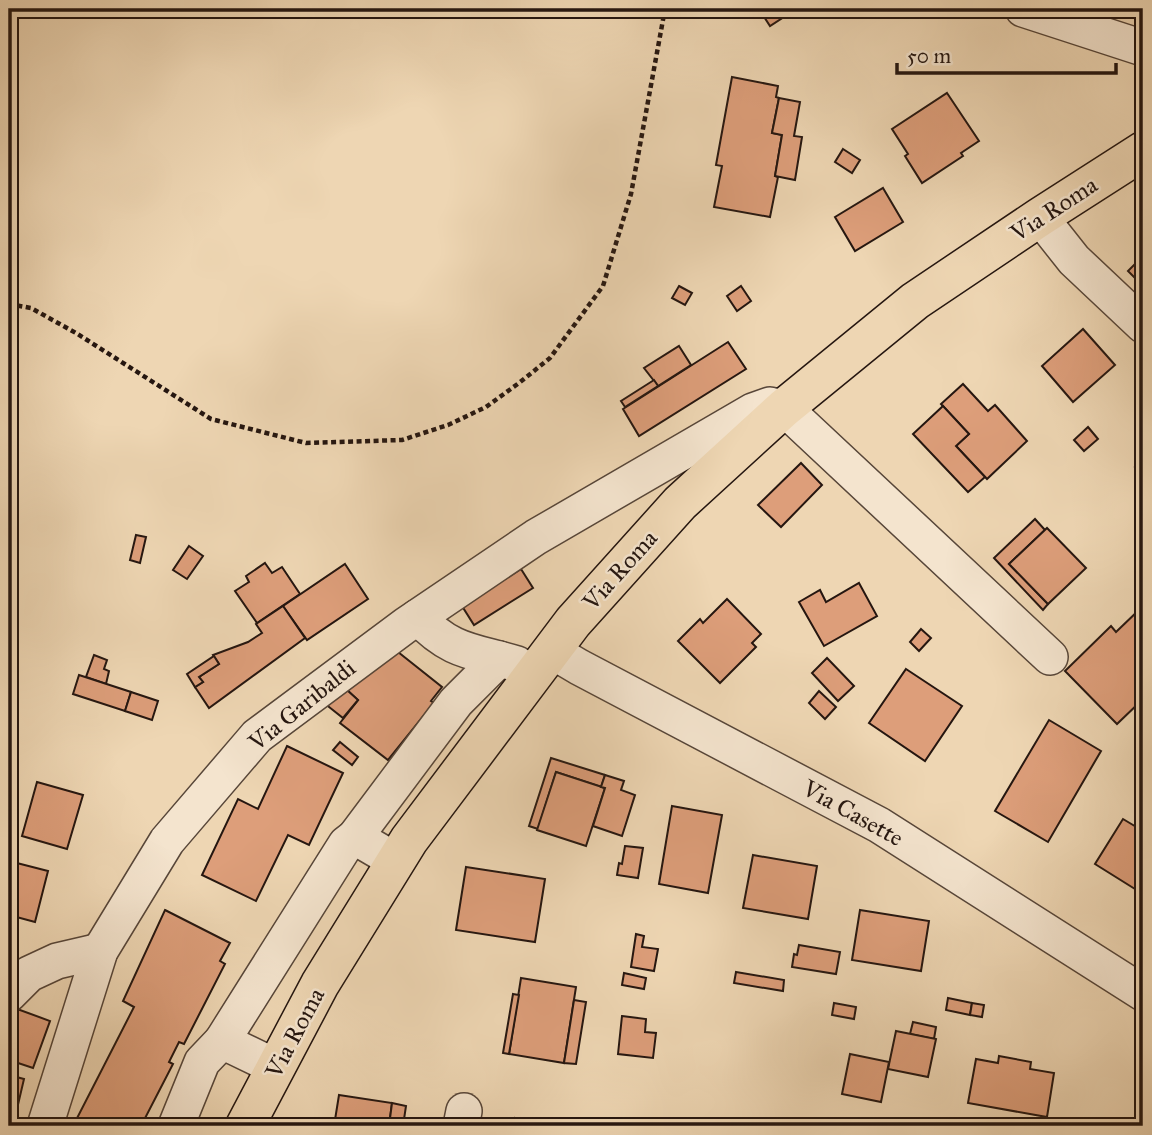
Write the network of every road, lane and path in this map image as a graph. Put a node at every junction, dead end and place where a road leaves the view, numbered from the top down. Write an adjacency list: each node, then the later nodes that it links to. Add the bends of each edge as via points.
1 (664, 9): 6 (path, via 631,194 603,286 550,358 486,407 448,425 402,440 306,443 211,419 76,332 31,308)
2 (1023, 9): 3 (street)
3 (1143, 48)
4 (1143, 151): 5 (main road, Via Roma)
5 (1040, 217): 7 (street, via 1074,260); 8 (main road, Via Roma, via 915,300)
6 (9, 304)
7 (1143, 325)
8 (784, 408): 9 (street, Via Garibaldi, via 770,405 753,411); 10 (main road, Via Roma); 12 (street)
9 (650, 471): 10 (street); 11 (street, Via Garibaldi, via 536,537)
10 (680, 503): 14 (main road, Via Roma, via 573,622)
11 (418, 617): 13 (street, Via Casette, via 460,649); 17 (street, Via Garibaldi, via 257,736 167,841)
12 (1050, 657)
13 (499, 659): 14 (street, Via Casette); 15 (street, via 456,702)
14 (544, 662): 16 (main road, Via Roma); 18 (street, Via Casette, via 579,667 879,825)
15 (355, 837): 16 (street); 20 (street, via 345,844)
16 (396, 861): 21 (main road, Via Roma, via 320,984)
17 (100, 951): 19 (street, via 57,961 29,974); 22 (street, Via Garibaldi)
18 (1143, 993)
19 (9, 994)
20 (222, 1041): 21 (street); 23 (street, via 202,1062)
21 (276, 1067): 24 (main road, Via Roma)
22 (45, 1126)
23 (176, 1126)
24 (244, 1126)

